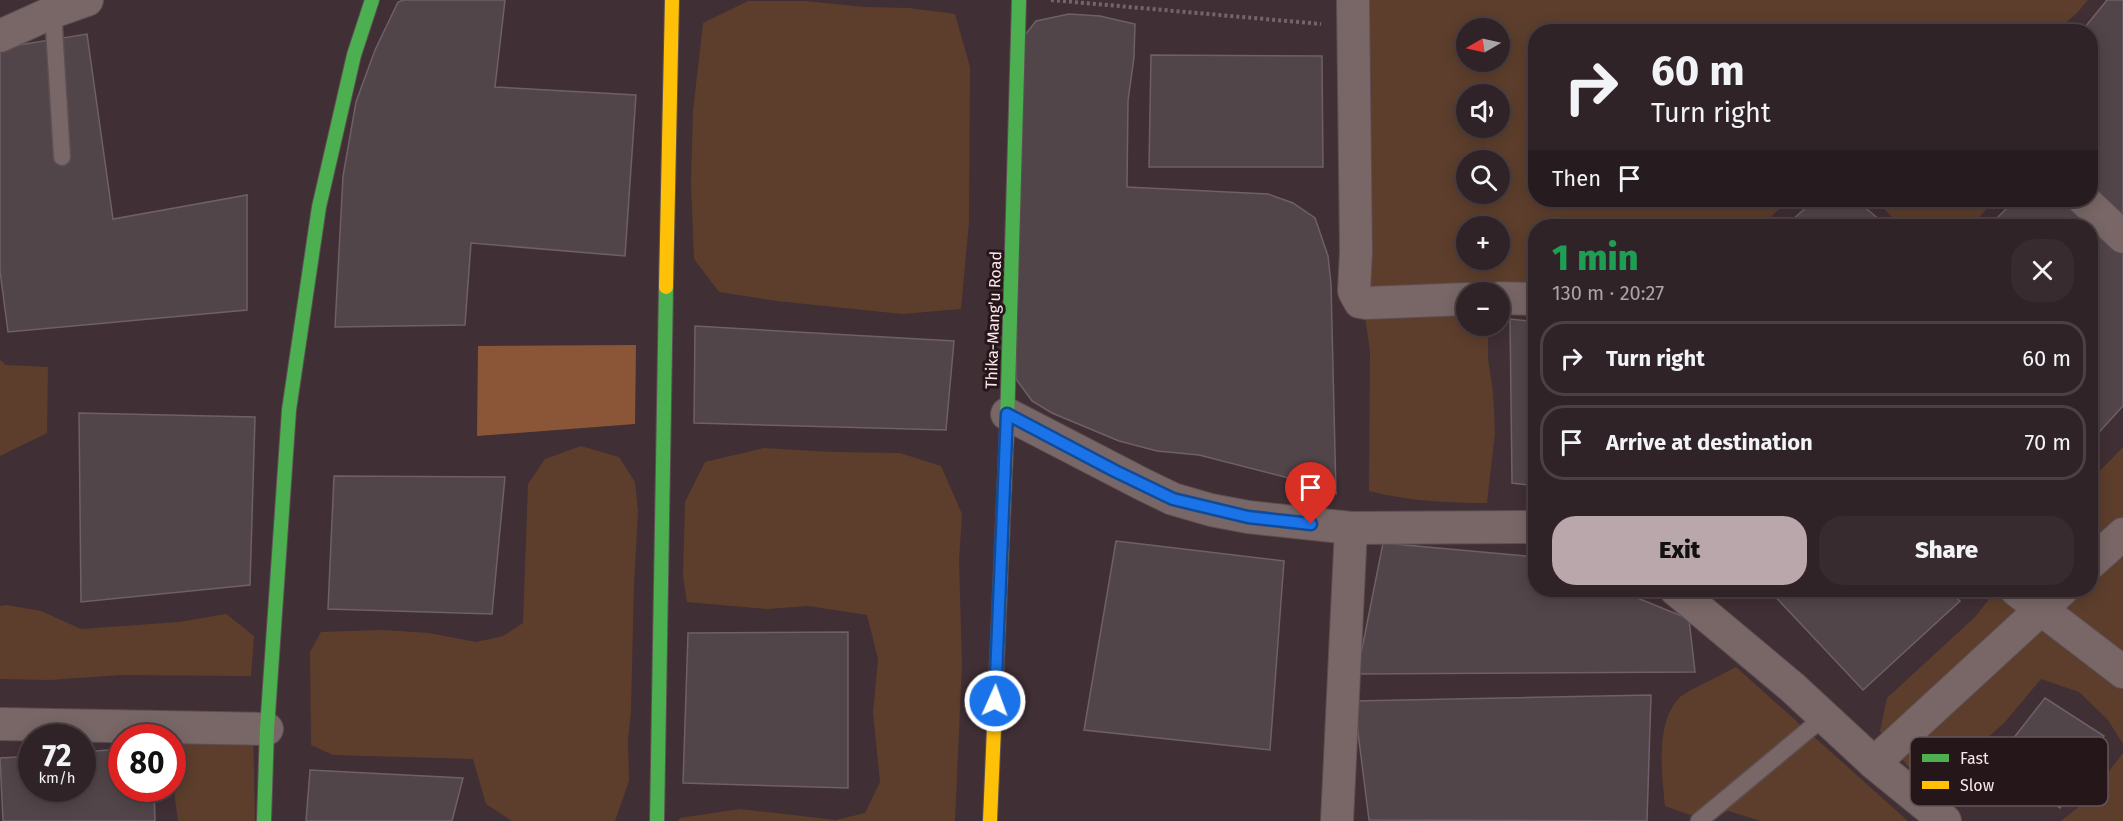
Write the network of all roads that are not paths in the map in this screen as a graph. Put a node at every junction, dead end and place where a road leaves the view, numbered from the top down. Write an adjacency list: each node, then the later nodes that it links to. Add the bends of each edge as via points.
1 (87, 0): 5 (street)
2 (372, 0): 24 (main road, via 354,54 319,207 289,410)
3 (672, 0): 29 (main road)
4 (1019, 0): 14 (main road, Thika-Mang'u Road)
5 (53, 12): 7 (street); 8 (lane)
6 (1352, 13): 13 (street, via 1356,298 1366,303)
7 (0, 36)
8 (62, 157)
9 (2091, 207): 10 (street)
10 (2123, 237)
11 (1510, 298): 12 (street)
12 (1528, 298)
13 (1456, 299)
14 (1007, 414): 16 (street, via 1173,499 1248,517); 30 (main road, Thika-Mang'u Road)
15 (1528, 527): 16 (street)
16 (1351, 528): 31 (street)
17 (2123, 534): 18 (street)
18 (2098, 557)
19 (1685, 597): 22 (street)
20 (2051, 599): 21 (street); 25 (street)
21 (2123, 672)
22 (1824, 717): 25 (street); 32 (lane)
23 (0, 724): 24 (street)
24 (267, 729): 28 (main road)
25 (1874, 763): 26 (street)
26 (1910, 792)
27 (1927, 806): 33 (street)
28 (264, 821)
29 (657, 821)
30 (990, 821)
31 (1337, 821)
32 (1699, 821)
33 (1945, 821)

